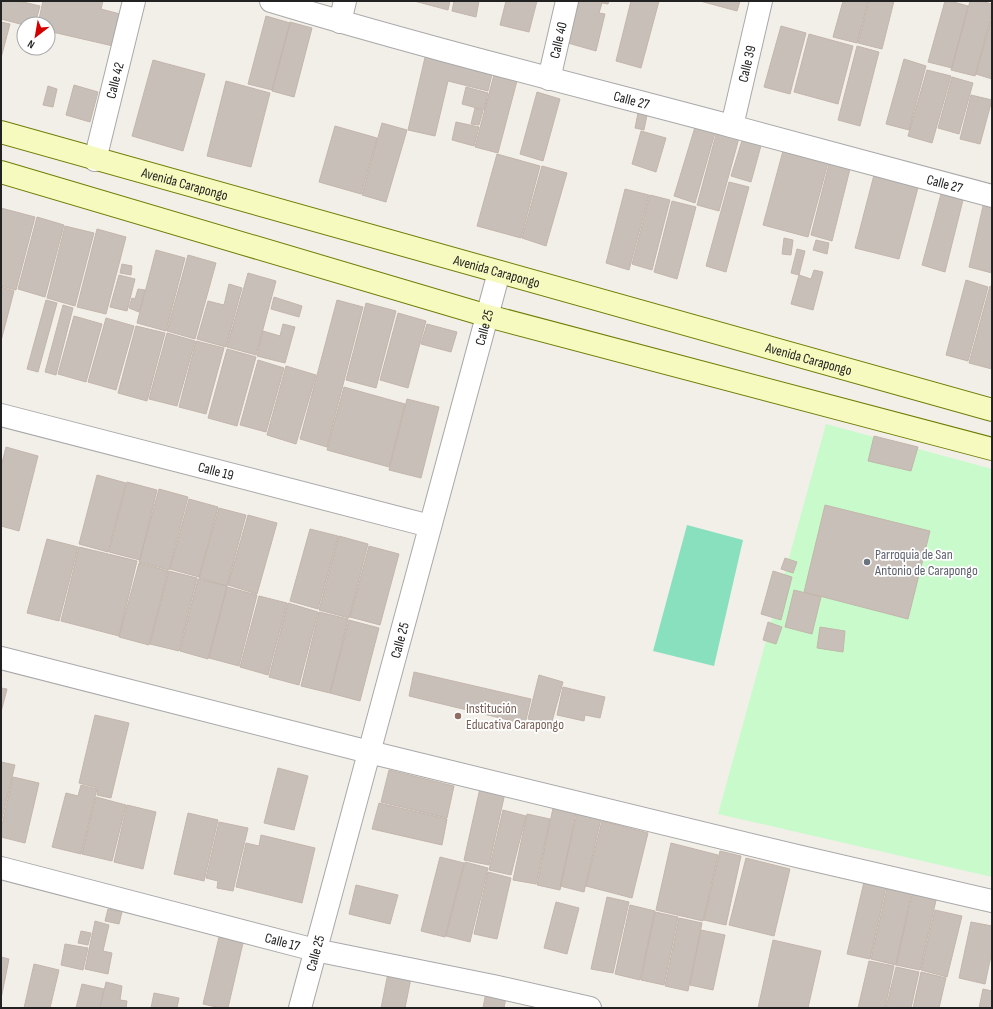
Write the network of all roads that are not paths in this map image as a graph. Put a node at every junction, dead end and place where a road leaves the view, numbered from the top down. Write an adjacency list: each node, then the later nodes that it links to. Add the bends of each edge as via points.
1 (134, 1): 10 (street, Calle 42)
2 (271, 1): 6 (street, Calle 27)
3 (345, 1): 6 (street)
4 (567, 1): 7 (street, Calle 40)
5 (761, 1): 8 (street, Calle 39)
6 (340, 22): 7 (street, Calle 27)
7 (549, 79): 8 (street, Calle 27)
8 (732, 126): 12 (street, Calle 27)
9 (1, 132): 10 (street, Avenida Carapongo)
10 (95, 160): 13 (street, Avenida Carapongo)
11 (1, 172): 14 (street)
12 (992, 196)
13 (499, 272): 14 (street, Calle 25); 15 (street, Avenida Carapongo)
14 (488, 316): 17 (street); 18 (street, Calle 25)
15 (992, 410)
16 (1, 415): 18 (street, Calle 19)
17 (992, 448)
18 (430, 526): 20 (street, Calle 25)
19 (1, 658): 20 (street)
20 (369, 752): 22 (street); 23 (street, Calle 25)
21 (1, 868): 23 (street, Calle 17)
22 (992, 901)
23 (315, 950): 24 (street, Calle 25); 25 (street, Calle 17)
24 (300, 1008)
25 (590, 1008)

